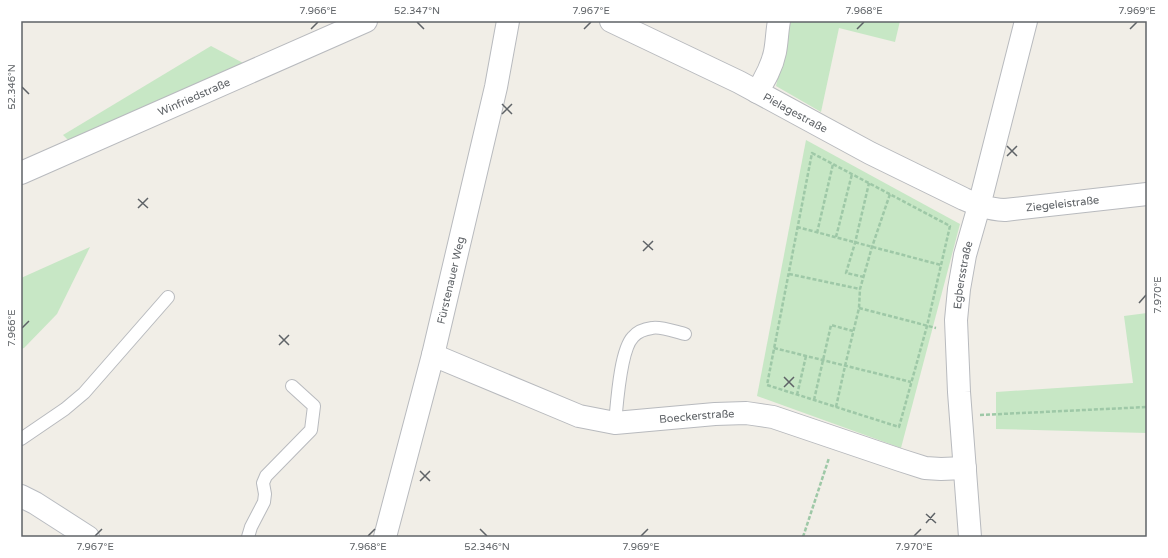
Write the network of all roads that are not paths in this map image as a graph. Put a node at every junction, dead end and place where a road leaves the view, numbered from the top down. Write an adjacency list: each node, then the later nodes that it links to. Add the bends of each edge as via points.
1 (508, 21): 12 (street, Fürstenauer Weg, via 496,87)
2 (610, 21): 6 (street, Pielagestraße)
3 (779, 21): 6 (street, via 772,64)
4 (1026, 21): 9 (street, Egbersstraße)
5 (358, 23): 7 (street, Winfriedstraße)
6 (757, 92): 9 (street, Pielagestraße, via 870,153)
7 (21, 173)
8 (1147, 194): 9 (street, Ziegeleistraße, via 1006,210)
9 (979, 206): 16 (street, Egbersstraße, via 965,255 956,320)
10 (168, 297): 15 (lane, via 84,393 65,410)
11 (685, 334): 14 (lane, via 654,327 640,330 632,338 624,356)
12 (433, 355): 14 (street, Boeckerstraße, via 579,416); 20 (street, Fürstenauer Weg)
13 (292, 386): 19 (lane, via 314,406 311,430 266,476 263,483 264,502)
14 (615, 423): 16 (street, Boeckerstraße, via 746,412 773,417 925,468)
15 (21, 439)
16 (965, 468): 21 (street, Egbersstraße)
17 (21, 496): 18 (street)
18 (88, 537)
19 (248, 537)
20 (385, 537)
21 (970, 537)

